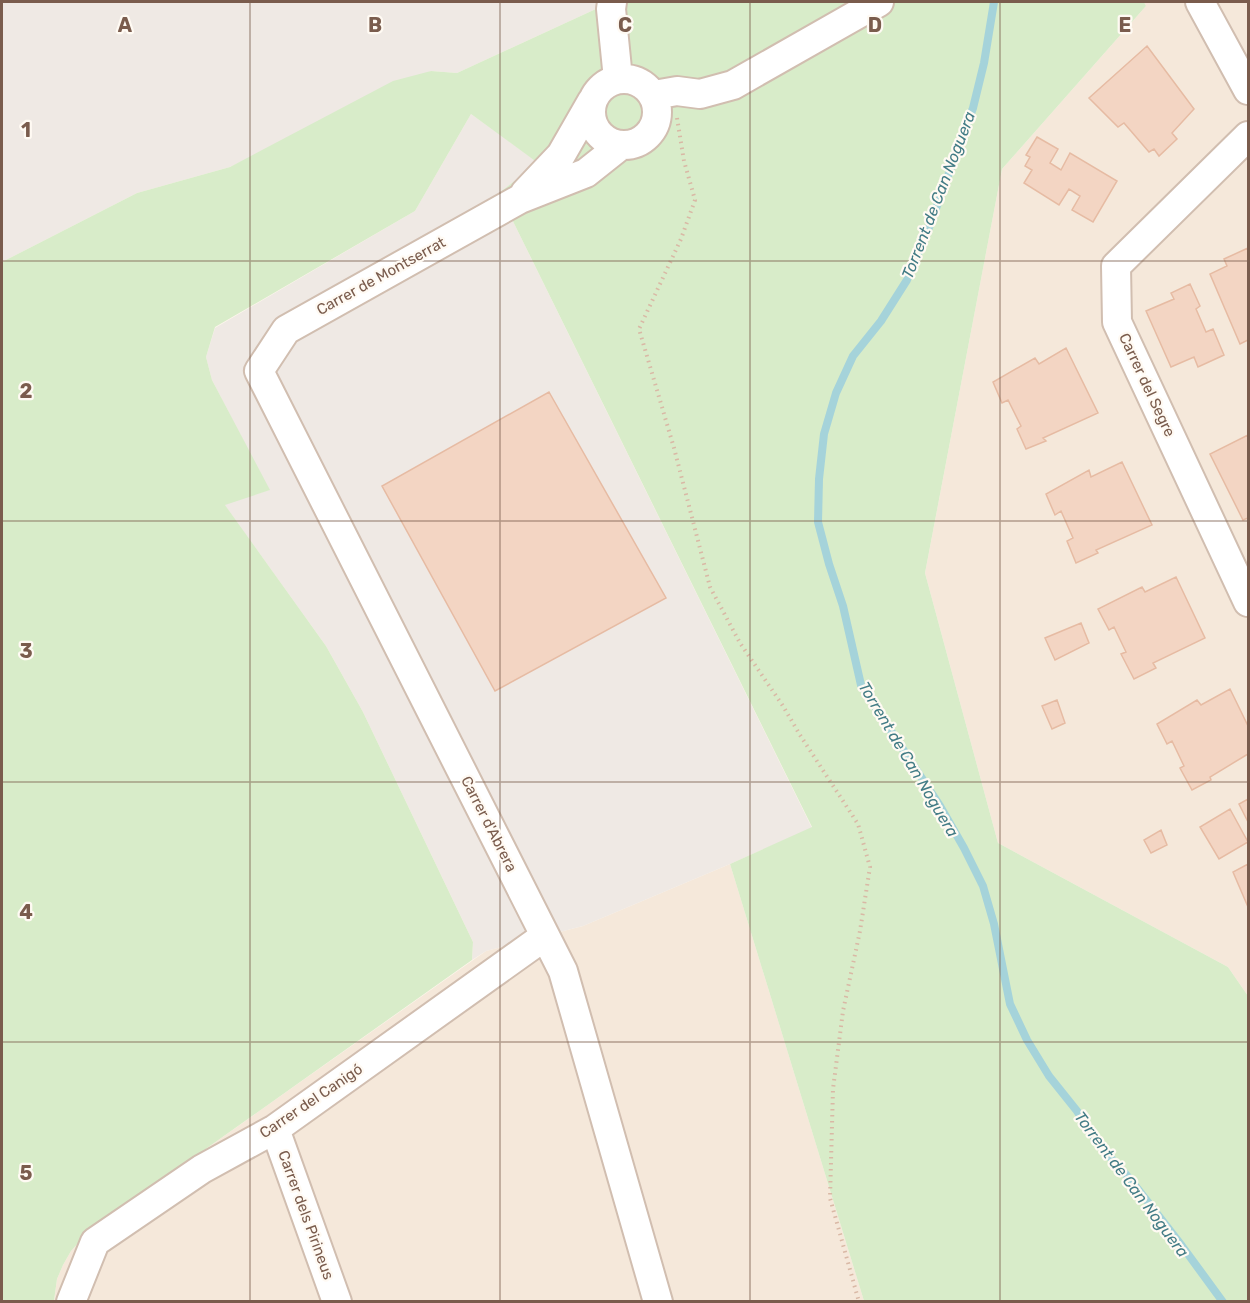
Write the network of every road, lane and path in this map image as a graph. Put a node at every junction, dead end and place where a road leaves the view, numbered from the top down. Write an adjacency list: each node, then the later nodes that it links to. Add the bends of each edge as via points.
1 (612, 2): 4 (street)
2 (879, 2): 7 (street, via 733,85 700,94 677,91)
3 (1200, 2): 5 (street)
4 (618, 79): 6 (street, via 602,86); 7 (street, via 638,82)
5 (1247, 80)
6 (592, 101): 9 (street, via 596,130 602,138); 10 (street, Carrer de Montserrat, via 561,155)
7 (662, 107): 9 (street, via 649,135); 18 (path, via 695,200 639,329 710,587 740,643 858,824 870,867 833,1089 830,1198)
8 (1248, 136): 12 (street, Carrer del Segre, via 1116,266 1117,321)
9 (620, 146): 10 (street, Carrer de Montserrat, via 586,173)
10 (519, 199): 11 (street, Carrer de Montserrat, via 286,330)
11 (259, 371): 13 (street, Carrer d'Abrera)
12 (1248, 602)
13 (545, 936): 14 (street, Carrer del Canigó); 17 (street, Carrer d'Abrera, via 563,971)
14 (275, 1129): 15 (street, Carrer del Canigó, via 202,1169 95,1242); 16 (street, Carrer dels Pirineus)
15 (71, 1302)
16 (337, 1302)
17 (657, 1302)
18 (859, 1302)

